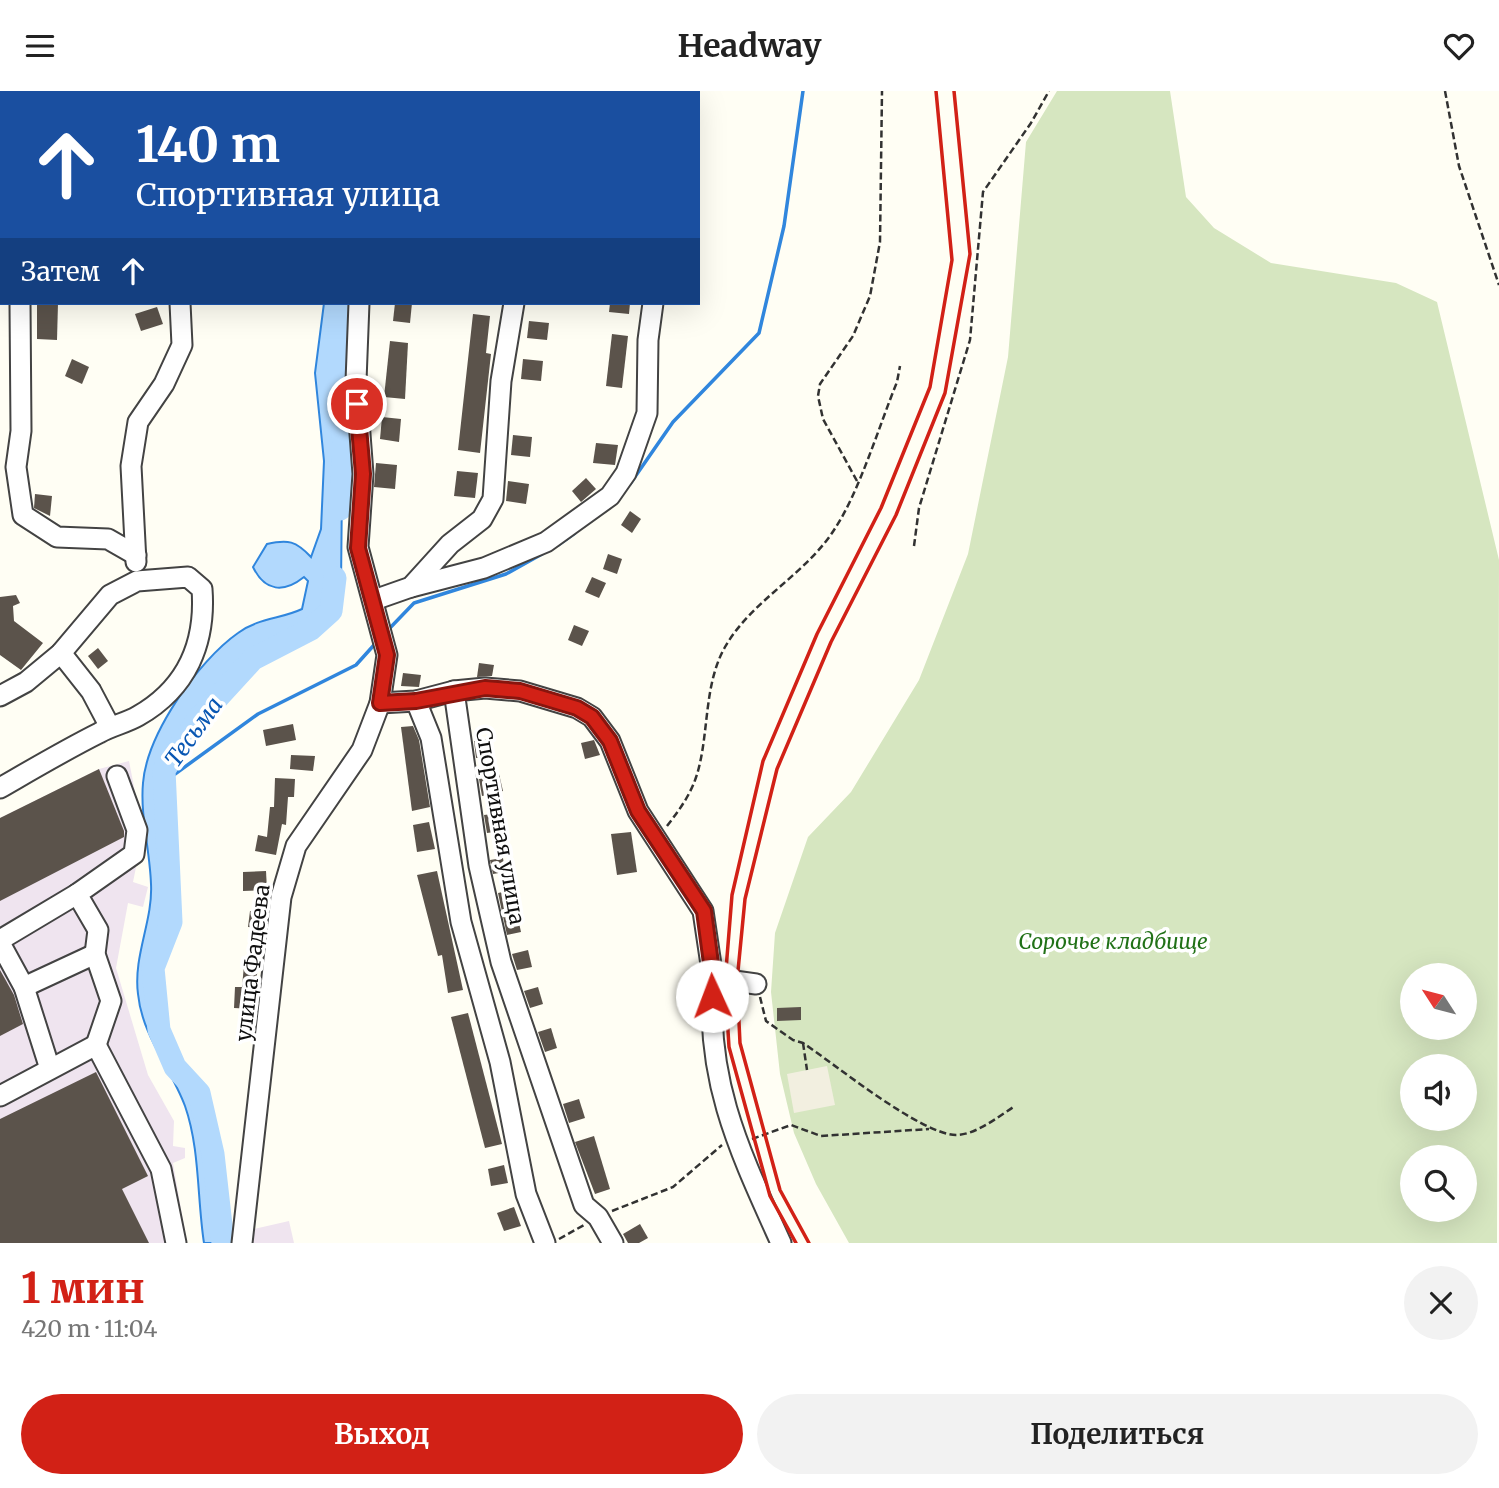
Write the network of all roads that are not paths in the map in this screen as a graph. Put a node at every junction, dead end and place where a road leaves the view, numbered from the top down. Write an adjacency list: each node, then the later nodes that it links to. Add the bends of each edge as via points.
1 (20, 305): 6 (street, via 21,431 16,467 23,515 57,537 108,539)
2 (180, 305): 6 (street, via 183,345 138,422 131,466)
3 (359, 305): 9 (street, улица Фадеева, via 356,381 363,474 358,548)
4 (514, 305): 8 (street, via 501,381 493,499 482,519 450,544)
5 (653, 305): 8 (street, via 647,413 626,473 610,496 534,547 484,568)
6 (136, 555): 7 (street)
7 (137, 581): 10 (street, via 110,595); 15 (street, via 188,577 202,589 204,616 193,662 166,695 138,716)
8 (411, 587): 9 (street)
9 (374, 600): 14 (street, улица Фадеева, via 387,655)
10 (61, 653): 12 (street, via 26,682); 15 (street, via 91,691)
11 (454, 691): 13 (street); 21 (street, via 520,691 592,717 610,741 638,811 704,911); 30 (street, Спортивная улица, via 479,866 502,962 584,1205 598,1217)
12 (0, 696)
13 (416, 701): 14 (street); 29 (street, via 431,738 461,922 499,1062 526,1194)
14 (380, 703): 28 (street, улица Фадеева, via 362,750 296,846 281,897)
15 (110, 727): 17 (street)
16 (117, 776): 18 (street, via 137,830 134,853)
17 (0, 788)
18 (78, 894): 19 (street); 20 (street, via 97,930)
19 (0, 942): 23 (street)
20 (94, 954): 23 (street); 24 (street, via 111,1001)
21 (713, 978): 22 (street); 31 (street, via 714,1059 737,1141)
22 (756, 984)
23 (24, 987): 25 (street)
24 (96, 1045): 25 (street); 27 (street, via 161,1169)
25 (50, 1069): 26 (street)
26 (0, 1096)
27 (176, 1243)
28 (242, 1243)
29 (545, 1243)
30 (613, 1243)
31 (781, 1243)

